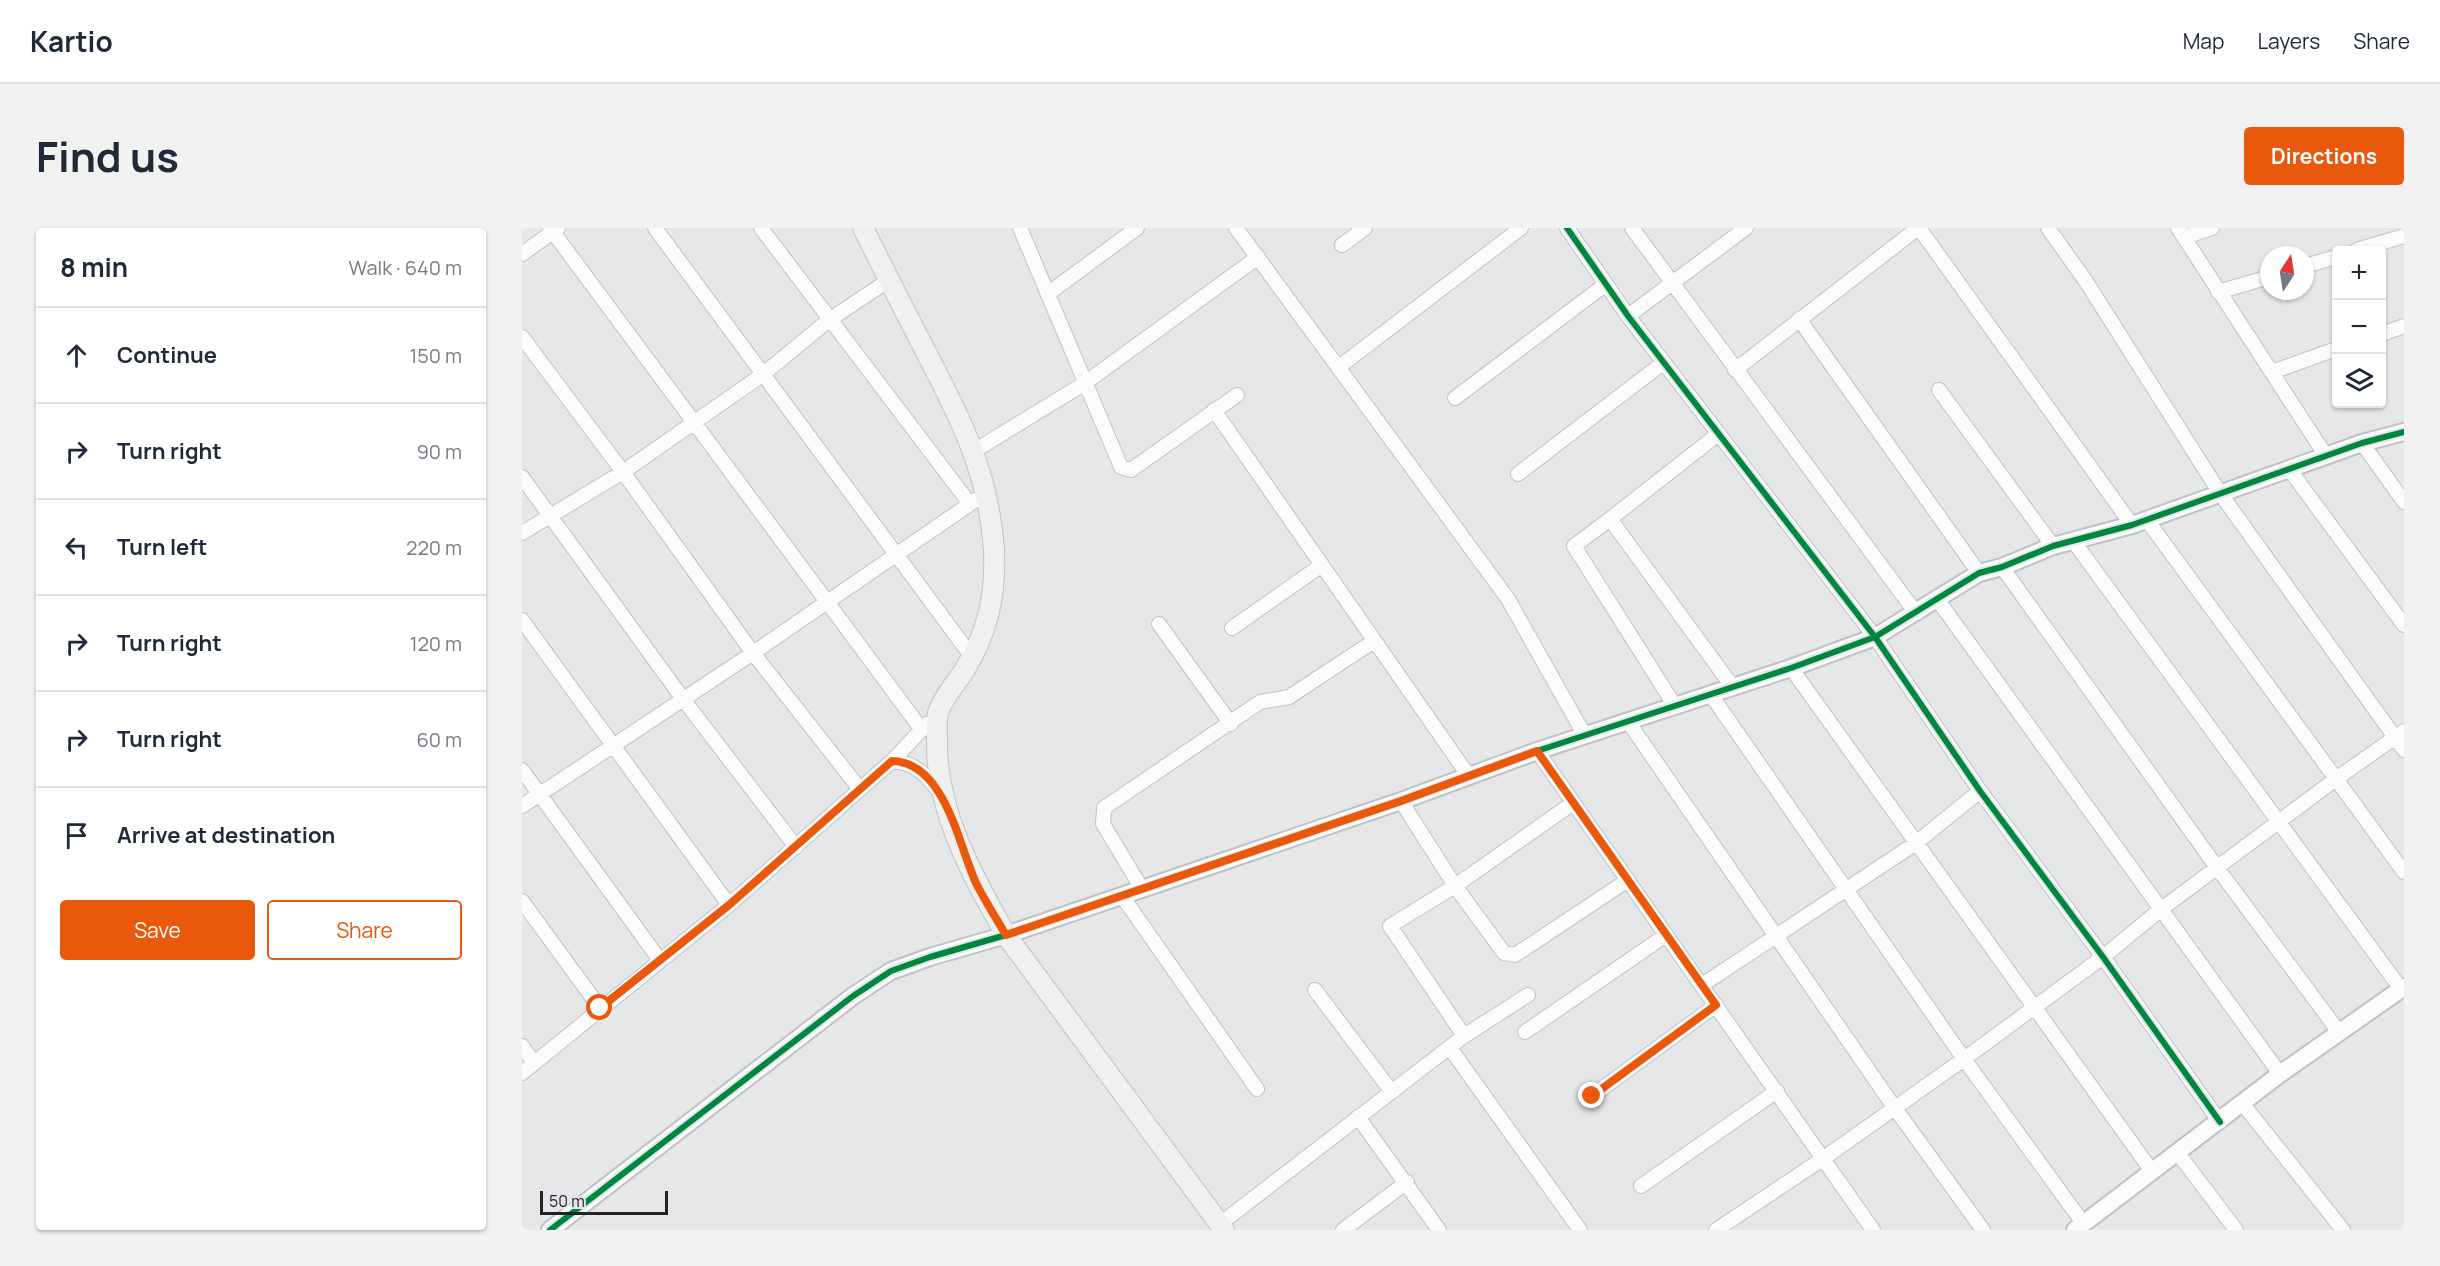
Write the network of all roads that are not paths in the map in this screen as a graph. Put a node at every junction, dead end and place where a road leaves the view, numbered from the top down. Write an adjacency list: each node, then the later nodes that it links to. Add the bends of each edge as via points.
1 (655, 228): 41 (street)
2 (761, 228): 32 (street)
3 (863, 228): 24 (main road)
4 (1020, 228): 29 (street)
5 (1137, 228): 29 (street)
6 (1236, 228): 21 (street)
7 (1365, 228): 18 (street)
8 (1521, 228): 38 (street)
9 (1567, 228): 26 (street)
10 (1632, 228): 27 (street)
11 (1746, 228): 27 (street)
12 (1919, 228): 31 (street); 63 (street)
13 (2049, 228): 58 (street)
14 (2212, 228): 16 (street)
15 (554, 229): 20 (street); 47 (street)
16 (2181, 232): 28 (street)
17 (2404, 236): 19 (street)
18 (1342, 245)
19 (2370, 246)
20 (522, 254)
21 (1258, 257): 38 (street); 42 (street)
22 (2332, 258): 23 (street)
23 (2314, 263)
24 (889, 280): 32 (street); 51 (main road, via 958,412)
25 (2260, 280): 28 (street)
26 (1606, 284): 30 (street); 45 (street)
27 (1672, 284): 30 (street); 39 (street)
28 (2218, 292): 40 (street)
29 (1049, 293): 42 (street)
30 (1628, 316): 37 (street)
31 (1798, 319): 39 (street); 70 (street)
32 (829, 320): 41 (street); 60 (street)
33 (2404, 326): 34 (street)
34 (2386, 333)
35 (522, 337): 54 (street)
36 (2332, 351): 40 (street)
37 (1664, 363): 49 (street); 55 (street)
38 (1340, 366): 92 (street, via 1508,599)
39 (1735, 370): 73 (street)
40 (2272, 372): 52 (street)
41 (762, 375): 47 (street); 67 (street)
42 (1085, 383): 46 (street, via 1121,467 1131,470); 51 (street)
43 (1939, 390): 66 (street)
44 (1237, 395): 46 (street)
45 (1455, 398)
46 (1214, 410): 68 (street)
47 (691, 422): 54 (street); 72 (street)
48 (2404, 432): 50 (street)
49 (1717, 435): 62 (street); 78 (street)
50 (2362, 443): 52 (street); 59 (street)
51 (974, 451): 57 (main road)
52 (2326, 456): 53 (street)
53 (2289, 470): 58 (street); 76 (street)
54 (623, 472): 61 (street); 80 (street)
55 (1518, 474)
56 (522, 477): 61 (street)
57 (988, 493): 60 (street); 81 (main road, via 994,550 993,602 986,630)
58 (2220, 494): 63 (street); 91 (street)
59 (2404, 502)
60 (970, 504): 67 (street)
61 (550, 515): 64 (street); 85 (street)
62 (1610, 519): 83 (street); 86 (street, via 1574,546)
63 (2139, 523): 65 (street); 99 (street)
64 (522, 533)
65 (2074, 542): 66 (street); 107 (street)
66 (2053, 546): 69 (street)
67 (896, 554): 72 (street); 81 (street)
68 (1322, 565): 77 (street); 79 (street)
69 (2002, 567): 70 (street); 110 (street)
70 (1979, 573): 71 (street)
71 (1937, 599): 73 (street); 119 (street)
72 (825, 602): 80 (street); 90 (street)
73 (1916, 613): 78 (street)
74 (522, 620): 93 (street)
75 (1159, 624): 89 (street)
76 (2404, 625)
77 (1232, 628)
78 (1875, 637): 82 (street); 101 (street)
79 (1374, 641): 89 (street, via 1289,698 1260,702); 98 (street)
80 (753, 653): 85 (street); 100 (street)
81 (972, 657): 87 (main road)
82 (1791, 668): 83 (street); 108 (street)
83 (1732, 686): 84 (street)
84 (1711, 695): 86 (street); 115 (street)
85 (683, 699): 93 (street); 109 (street)
86 (1675, 706): 88 (street)
87 (938, 712): 90 (street); 103 (main road, via 936,759)
88 (1629, 723): 92 (street); 122 (street)
89 (1231, 724): 114 (street, via 1104,808 1103,824)
90 (922, 730): 96 (street)
91 (2400, 734): 94 (street); 99 (street)
92 (1585, 736): 95 (street)
93 (613, 746): 102 (street); 118 (street)
94 (2404, 750)
95 (1537, 751): 98 (street); 105 (street)
96 (892, 761): 100 (street); 103 (street, via 919,770)
97 (522, 770): 102 (street)
98 (1468, 775): 104 (street)
99 (2336, 778): 107 (street); 111 (street)
100 (859, 788): 109 (street)
101 (1980, 791): 108 (street); 123 (street)
102 (539, 794): 106 (street); 124 (street)
103 (941, 794): 120 (main road, via 977,884)
104 (1401, 801): 113 (street); 114 (street)
105 (1574, 803): 112 (street); 113 (street)
106 (522, 806)
107 (2279, 823): 110 (street); 126 (street)
108 (1916, 843): 115 (street); 130 (street)
109 (796, 847): 118 (street)
110 (2218, 869): 119 (street); 133 (street)
111 (2404, 872)
112 (1628, 880): 113 (street, via 1515,955 1504,953); 121 (street)
113 (1455, 886): 134 (street, via 1390,926)
114 (1142, 889): 116 (street)
115 (1846, 889): 122 (street); 137 (street)
116 (1122, 896): 120 (street); 141 (street)
117 (522, 901): 131 (street)
118 (729, 905): 124 (street)
119 (2160, 910): 123 (street); 140 (street)
120 (1006, 935): 155 (main road); 158 (street, via 891,971 853,996)
121 (1666, 935): 125 (street); 132 (street)
122 (1776, 935): 125 (street); 146 (street)
123 (2103, 957): 130 (street); 148 (street)
124 (659, 959): 131 (street)
125 (1702, 985): 129 (street)
126 (2403, 988): 133 (street)
127 (1315, 990): 143 (street)
128 (1528, 995): 134 (street)
129 (1716, 1005): 142 (street); 144 (street)
130 (2034, 1007): 137 (street); 151 (street)
131 (600, 1008): 138 (street)
132 (1525, 1032)
133 (2339, 1032): 140 (street)
134 (1464, 1036): 136 (street)
135 (522, 1046): 138 (street)
136 (1450, 1048): 143 (street); 161 (street)
137 (1964, 1059): 146 (street); 154 (street)
138 (534, 1063): 139 (street)
139 (522, 1073)
140 (2280, 1074): 145 (street)
141 (1257, 1089)
142 (1777, 1091): 150 (street); 153 (street)
143 (1392, 1092): 147 (street)
144 (1592, 1096)
145 (2242, 1103): 148 (street); 164 (street)
146 (1894, 1107): 150 (street); 163 (street)
147 (1358, 1117): 152 (street); 155 (street)
148 (2220, 1122): 149 (street)
149 (2177, 1152): 151 (street); 157 (street)
150 (1824, 1158): 156 (street); 162 (street)
151 (2151, 1170): 154 (street)
152 (1407, 1182): 159 (street); 160 (street)
153 (1641, 1186)
154 (2079, 1226)
155 (1222, 1227)
156 (1868, 1228)
157 (2229, 1228)
158 (550, 1230)
159 (1343, 1230)
160 (1439, 1230)
161 (1580, 1230)
162 (1716, 1230)
163 (1983, 1230)
164 (2343, 1230)

